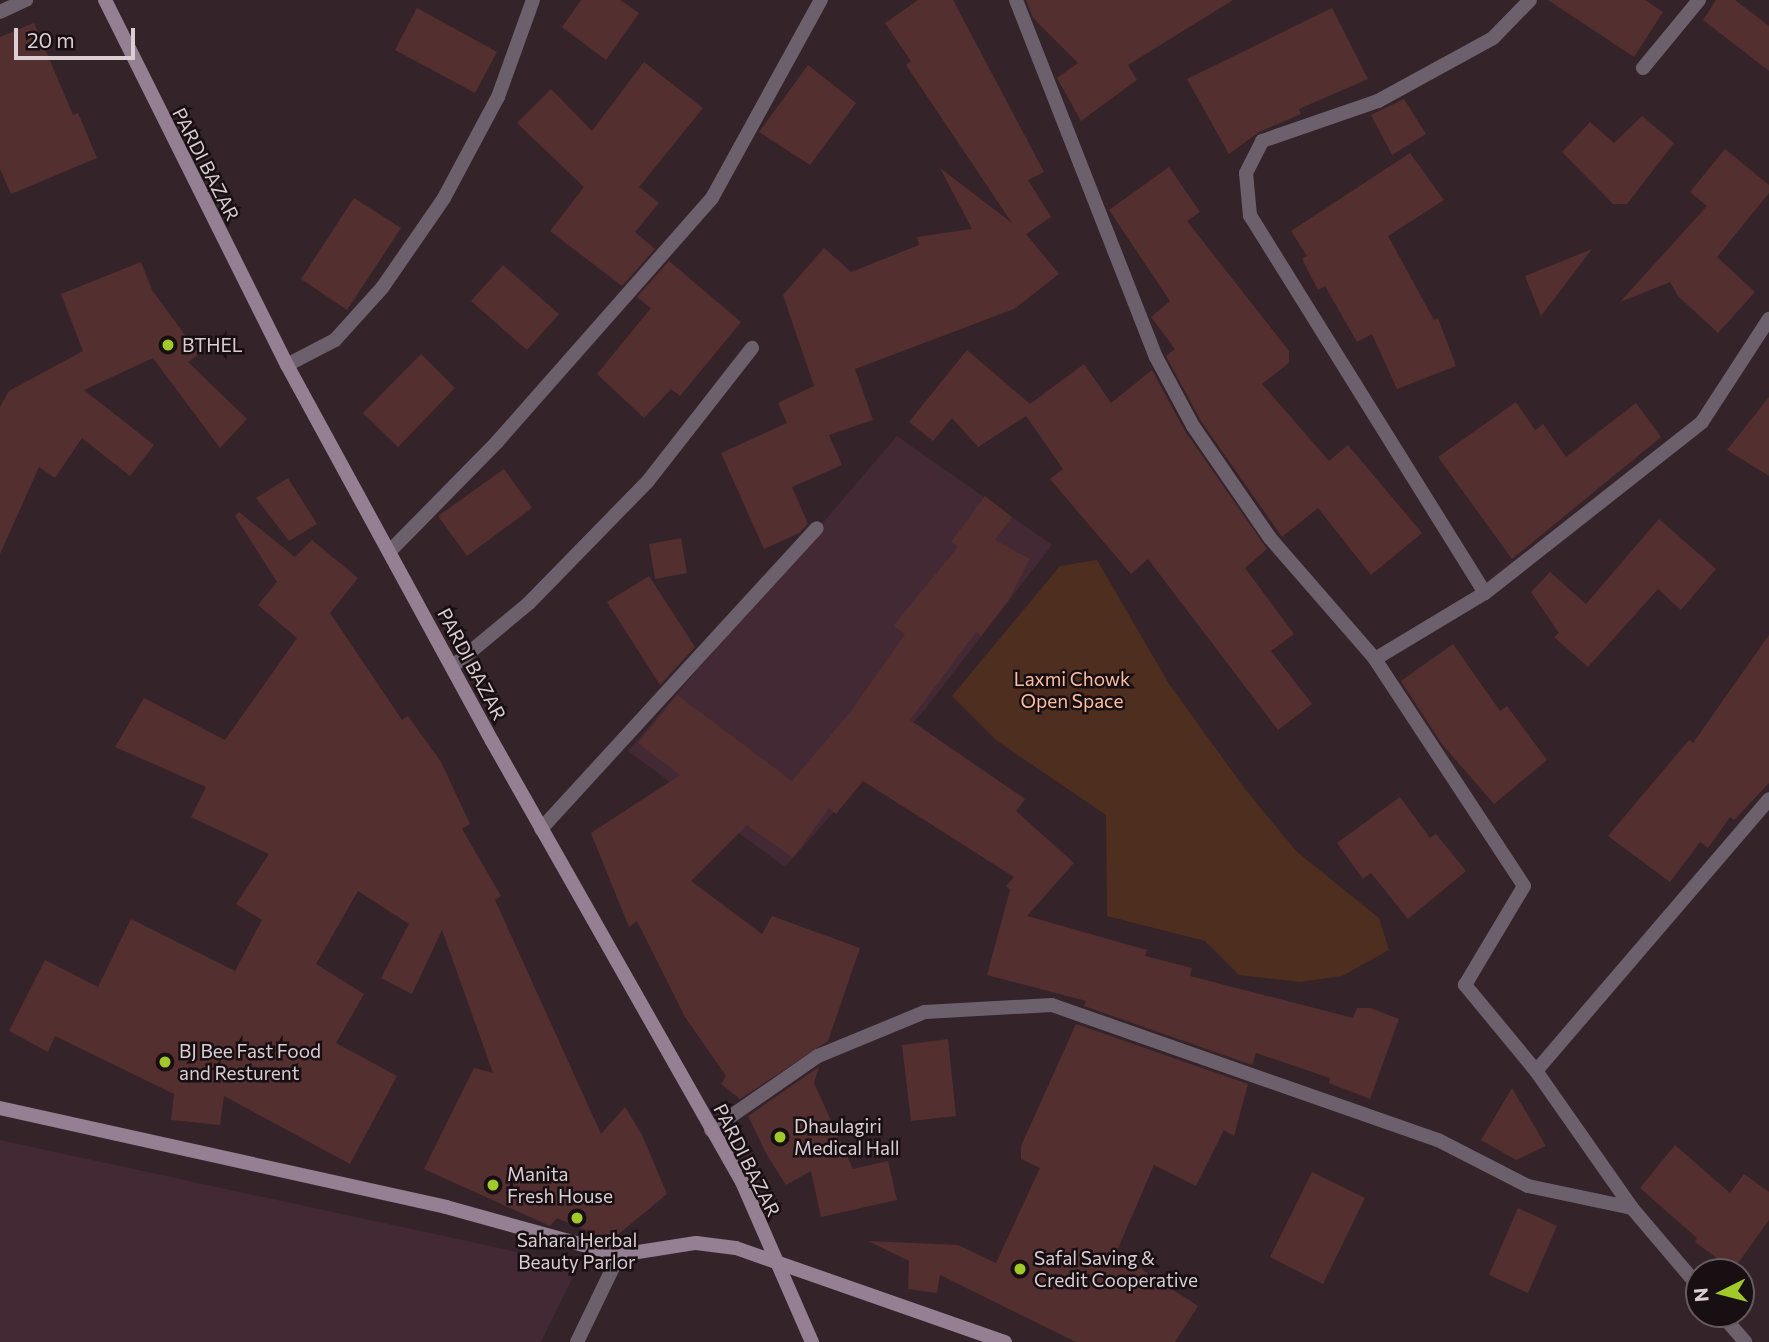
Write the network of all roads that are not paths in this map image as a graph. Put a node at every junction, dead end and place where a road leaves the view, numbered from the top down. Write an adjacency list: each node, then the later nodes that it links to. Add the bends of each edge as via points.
1 (26, 0): 8 (street)
2 (105, 0): 12 (main road, PARDI BAZAR)
3 (533, 0): 12 (street, via 498,97 444,198 382,288 335,340)
4 (821, 0): 14 (street, via 712,198 497,442)
5 (1016, 0): 16 (street, via 1156,357 1193,426 1270,538)
6 (1530, 0): 15 (street, via 1493,38 1378,101 1262,141 1247,173 1250,216)
7 (1699, 0): 9 (street)
8 (0, 12)
9 (1643, 68)
10 (1769, 320): 15 (street, via 1702,422)
11 (752, 348): 17 (street, via 648,481 529,603)
12 (287, 365): 14 (main road, PARDI BAZAR)
13 (817, 528): 19 (street)
14 (390, 551): 17 (main road, PARDI BAZAR)
15 (1485, 593): 16 (street)
16 (1375, 659): 20 (street, via 1524,886 1465,985)
17 (452, 667): 19 (main road, PARDI BAZAR)
18 (1769, 799): 20 (street)
19 (541, 829): 22 (main road, PARDI BAZAR)
20 (1536, 1071): 23 (street)
21 (0, 1108): 24 (main road, via 446,1207)
22 (711, 1129): 23 (street, via 818,1056 925,1012 1052,1005 1438,1140 1528,1186); 25 (main road, PARDI BAZAR, via 742,1182)
23 (1632, 1208): 26 (street)
24 (620, 1255): 25 (main road, via 696,1243 736,1248); 28 (street)
25 (776, 1262): 29 (main road, PARDI BAZAR); 30 (main road)
26 (1685, 1270)
27 (1733, 1328): 31 (street)
28 (577, 1342)
29 (812, 1342)
30 (1005, 1342)
31 (1745, 1342)

